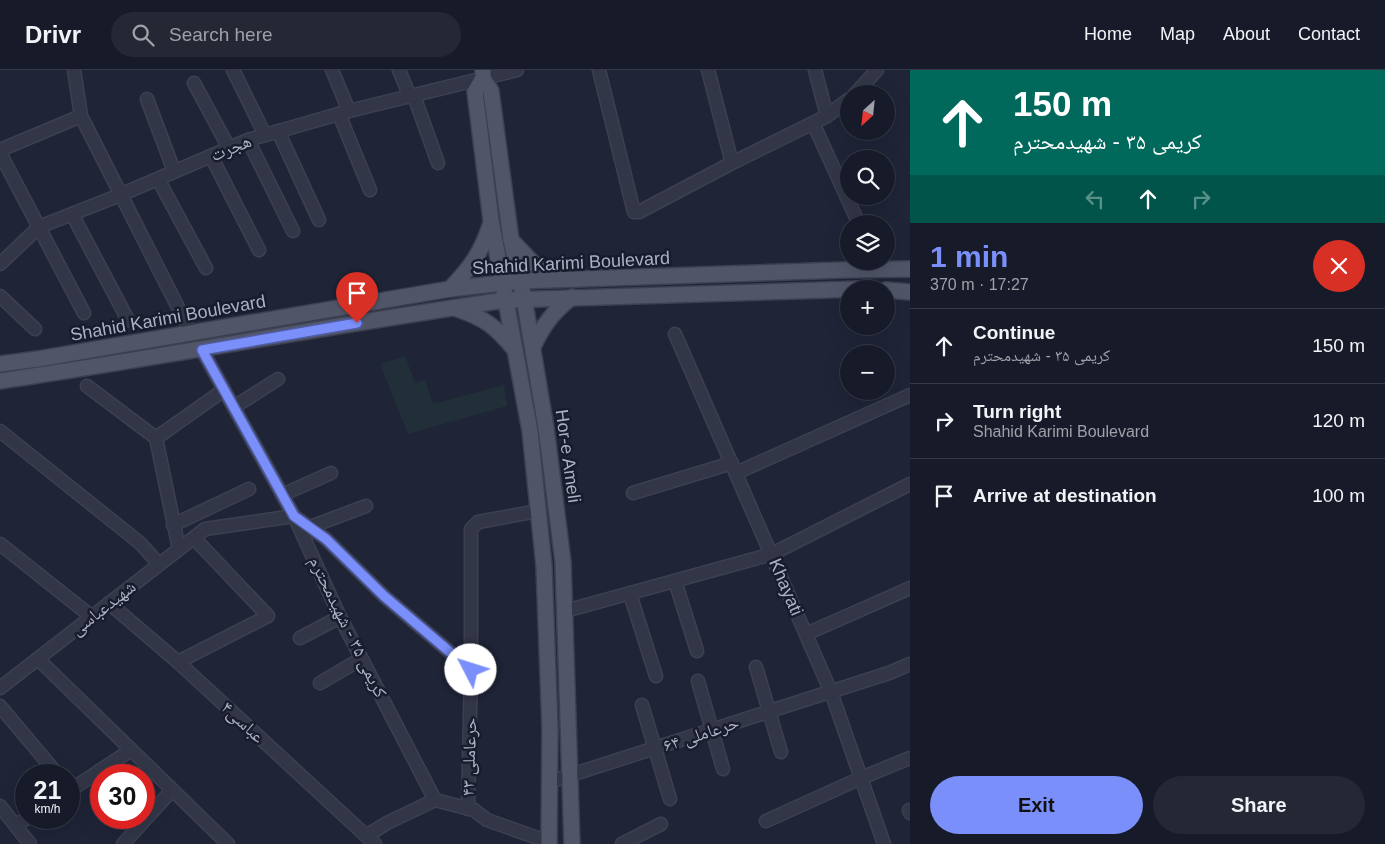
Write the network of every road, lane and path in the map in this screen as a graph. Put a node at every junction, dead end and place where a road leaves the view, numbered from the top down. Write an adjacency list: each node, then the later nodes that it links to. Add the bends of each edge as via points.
1 (74, 70): 17 (street)
2 (233, 70): 21 (street)
3 (332, 70): 16 (street)
4 (399, 70): 13 (street)
5 (517, 70): 10 (street, هجرت)
6 (599, 70): 27 (street, via 634,212)
7 (708, 70): 27 (street)
8 (815, 70): 18 (street)
9 (877, 70): 12 (street)
10 (483, 74): 13 (street, هجرت); 35 (main road, Hor-e Ameli, via 475,92); 38 (main road, Hor-e Ameli, via 491,91)
11 (194, 83): 23 (street)
12 (863, 85)
13 (412, 96): 16 (street, هجرت); 26 (street)
14 (147, 99): 28 (street)
15 (840, 106): 18 (street)
16 (344, 113): 20 (street, هجرت); 30 (street)
17 (81, 116): 24 (street); 31 (street)
18 (827, 116): 19 (street)
19 (813, 123): 27 (street); 33 (street)
20 (278, 131): 21 (street, هجرت); 34 (street)
21 (265, 135): 22 (street, هجرت)
22 (248, 140): 23 (street, هجرت); 37 (street)
23 (229, 148): 25 (street, هجرت)
24 (0, 151): 36 (street)
25 (211, 156): 28 (street, هجرت); 39 (street)
26 (438, 163)
27 (732, 163)
28 (174, 171): 29 (street, هجرت)
29 (158, 178): 31 (street, هجرت); 41 (street)
30 (370, 190)
31 (120, 195): 32 (street, هجرت); 58 (street)
32 (72, 214): 36 (street, هجرت); 56 (street)
33 (856, 215)
34 (318, 220)
35 (491, 220): 45 (main road, Hor-e Ameli); 46 (main road, via 483,246 473,263)
36 (39, 227): 40 (street, هجرت); 55 (street)
37 (293, 231)
38 (511, 240): 43 (main road, via 533,262); 44 (main road, Hor-e Ameli)
39 (259, 250)
40 (2, 258)
41 (206, 268)
42 (910, 269): 43 (main road, Shahid Karimi Boulevard)
43 (560, 279): 44 (main road, Shahid Karimi Boulevard)
44 (520, 280): 45 (main road, Shahid Karimi Boulevard); 52 (main road, Hor-e Ameli)
45 (503, 282): 46 (main road, Shahid Karimi Boulevard); 53 (main road, Hor-e Ameli)
46 (450, 289): 58 (main road, Shahid Karimi Boulevard)
47 (840, 290): 51 (main road, Shahid Karimi Boulevard)
48 (895, 291): 49 (main road)
49 (910, 292)
50 (0, 296): 57 (street)
51 (572, 297): 52 (main road, Shahid Karimi Boulevard); 60 (main road, via 557,309)
52 (524, 298): 53 (main road, Shahid Karimi Boulevard); 60 (main road, Hor-e Ameli)
53 (506, 300): 54 (main road, Shahid Karimi Boulevard); 62 (main road, Hor-e Ameli)
54 (451, 307): 61 (main road, Shahid Karimi Boulevard); 62 (main road, via 476,315 498,330)
55 (84, 313)
56 (128, 320)
57 (35, 329)
58 (191, 333): 63 (main road, Shahid Karimi Boulevard)
59 (675, 334): 74 (street, Khayati)
60 (533, 346): 94 (main road, Hor-e Ameli, via 563,562)
61 (202, 350): 65 (main road, Shahid Karimi Boulevard); 69 (street, کریمی ۳۵ - شهیدمحترم)
62 (515, 350): 81 (main road, Hor-e Ameli, via 530,431)
63 (38, 359): 64 (main road, Shahid Karimi Boulevard); 65 (main road)
64 (0, 364)
65 (40, 375): 67 (main road, Shahid Karimi Boulevard)
66 (278, 379): 71 (street)
67 (0, 381)
68 (87, 386): 73 (street)
69 (224, 390): 71 (street, کریمی ۳۵ - شهیدمحترم); 73 (street)
70 (910, 395): 74 (street)
71 (234, 407): 79 (street, کریمی ۳۵ - شهیدمحترم)
72 (0, 431): 89 (street, via 140,543)
73 (156, 438): 83 (street)
74 (734, 468): 78 (street); 88 (street, Khayati)
75 (331, 473): 79 (street)
76 (910, 484): 88 (street)
77 (249, 490): 83 (street)
78 (633, 493)
79 (282, 495): 82 (street, کریمی ۳۵ - شهیدمحترم)
80 (366, 506): 84 (street)
81 (538, 511): 105 (street, حرعاملی ۴۳, via 478,522 471,529); 124 (main road, Hor-e Ameli, via 544,566)
82 (294, 516): 84 (street); 85 (street, شهیدعباسی, via 205,529); 96 (street, کریمی ۳۵ - شهیدمحترم)
83 (173, 525): 87 (street)
84 (310, 527): 105 (street)
85 (194, 538): 87 (street, شهیدعباسی); 102 (street, via 268,616)
86 (0, 544): 95 (street)
87 (179, 549): 89 (street, شهیدعباسی)
88 (772, 554): 90 (street); 97 (street, Khayati)
89 (160, 564): 93 (street, شهیدعباسی)
90 (676, 581): 92 (street); 99 (street)
91 (910, 588): 97 (street)
92 (630, 594): 94 (street); 106 (street)
93 (109, 603): 95 (street, شهیدعباسی); 102 (street, عباسی۴)
94 (565, 611): 121 (main road, Hor-e Ameli)
95 (92, 617): 100 (street, شهیدعباسی)
96 (340, 617): 98 (street); 101 (street, کریمی ۳۵ - شهیدمحترم)
97 (806, 634): 110 (street, Khayati)
98 (300, 638)
99 (697, 651)
100 (38, 659): 108 (street, شهیدعباسی); 116 (street)
101 (361, 659): 109 (street); 127 (street, کریمی ۳۵ - شهیدمحترم)
102 (178, 662): 134 (street, عباسی۴)
103 (910, 664): 110 (street, حرعاملی ۶۴)
104 (756, 667): 113 (street)
105 (471, 670): 129 (street, حرعاملی ۴۳)
106 (656, 676)
107 (698, 681): 114 (street)
108 (2, 682)
109 (320, 683)
110 (832, 692): 113 (street, حرعاملی ۶۴); 122 (street, Khayati)
111 (642, 705): 115 (street)
112 (0, 706): 119 (street)
113 (769, 712): 114 (street, حرعاملی ۶۴); 117 (street)
114 (712, 730): 115 (street, حرعاملی ۶۴); 120 (street)
115 (656, 749): 121 (street, حرعاملی ۶۴); 126 (street)
116 (132, 750): 123 (street); 125 (street)
117 (781, 752)
118 (910, 758): 122 (street)
119 (49, 764)
120 (723, 769)
121 (571, 776): 124 (street, حرعاملی ۶۴); 139 (main road, Hor-e Ameli)
122 (861, 778): 130 (street); 141 (street, Khayati)
123 (80, 782)
124 (549, 782): 135 (main road, Hor-e Ameli)
125 (172, 790): 137 (street); 138 (street)
126 (670, 799)
127 (435, 800): 129 (street, حرعاملی ۴۳); 134 (street, via 387,823)
128 (0, 806): 132 (street)
129 (468, 809): 135 (street, حرعاملی ۴۳, via 487,820)
130 (766, 821)
131 (660, 824): 140 (street)
132 (15, 826)
133 (18, 829): 136 (street)
134 (371, 840)
135 (549, 843)
136 (30, 844)
137 (123, 844)
138 (228, 844)
139 (572, 844)
140 (622, 844)
141 (884, 844)

